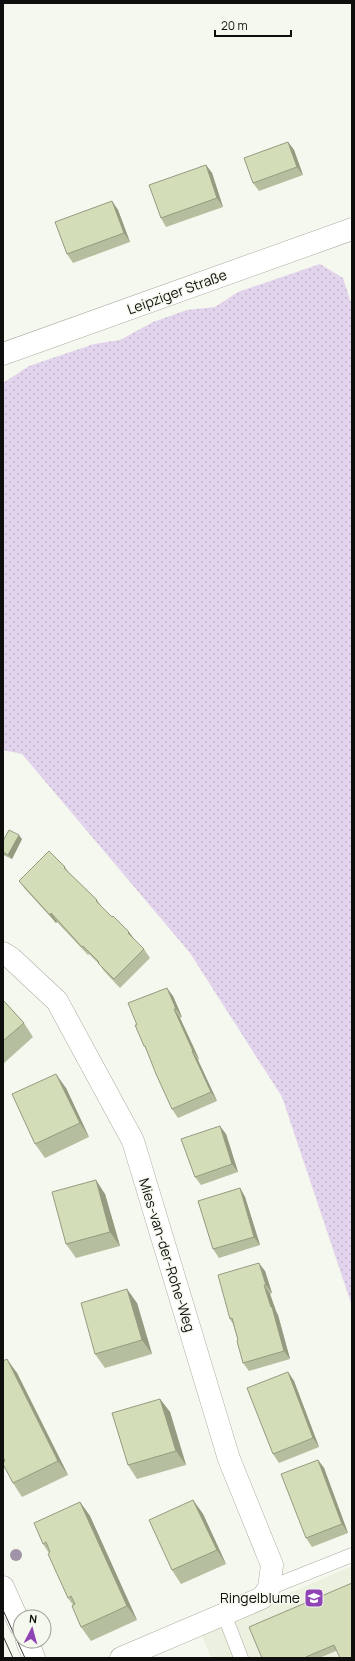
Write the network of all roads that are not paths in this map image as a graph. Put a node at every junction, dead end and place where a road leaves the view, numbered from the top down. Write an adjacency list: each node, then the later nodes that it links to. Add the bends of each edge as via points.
1 (352, 230): 2 (street, Leipziger Straße)
2 (3, 354)
3 (3, 953): 6 (street, Mies-van-der-Rohe-Weg, via 57,1001 133,1141 229,1459 272,1566)
4 (352, 1555): 6 (lane)
5 (3, 1587): 7 (street)
6 (269, 1588): 8 (street, via 262,1598)
7 (13, 1609)
8 (224, 1614): 9 (street); 10 (lane)
9 (121, 1658)
10 (241, 1658)

